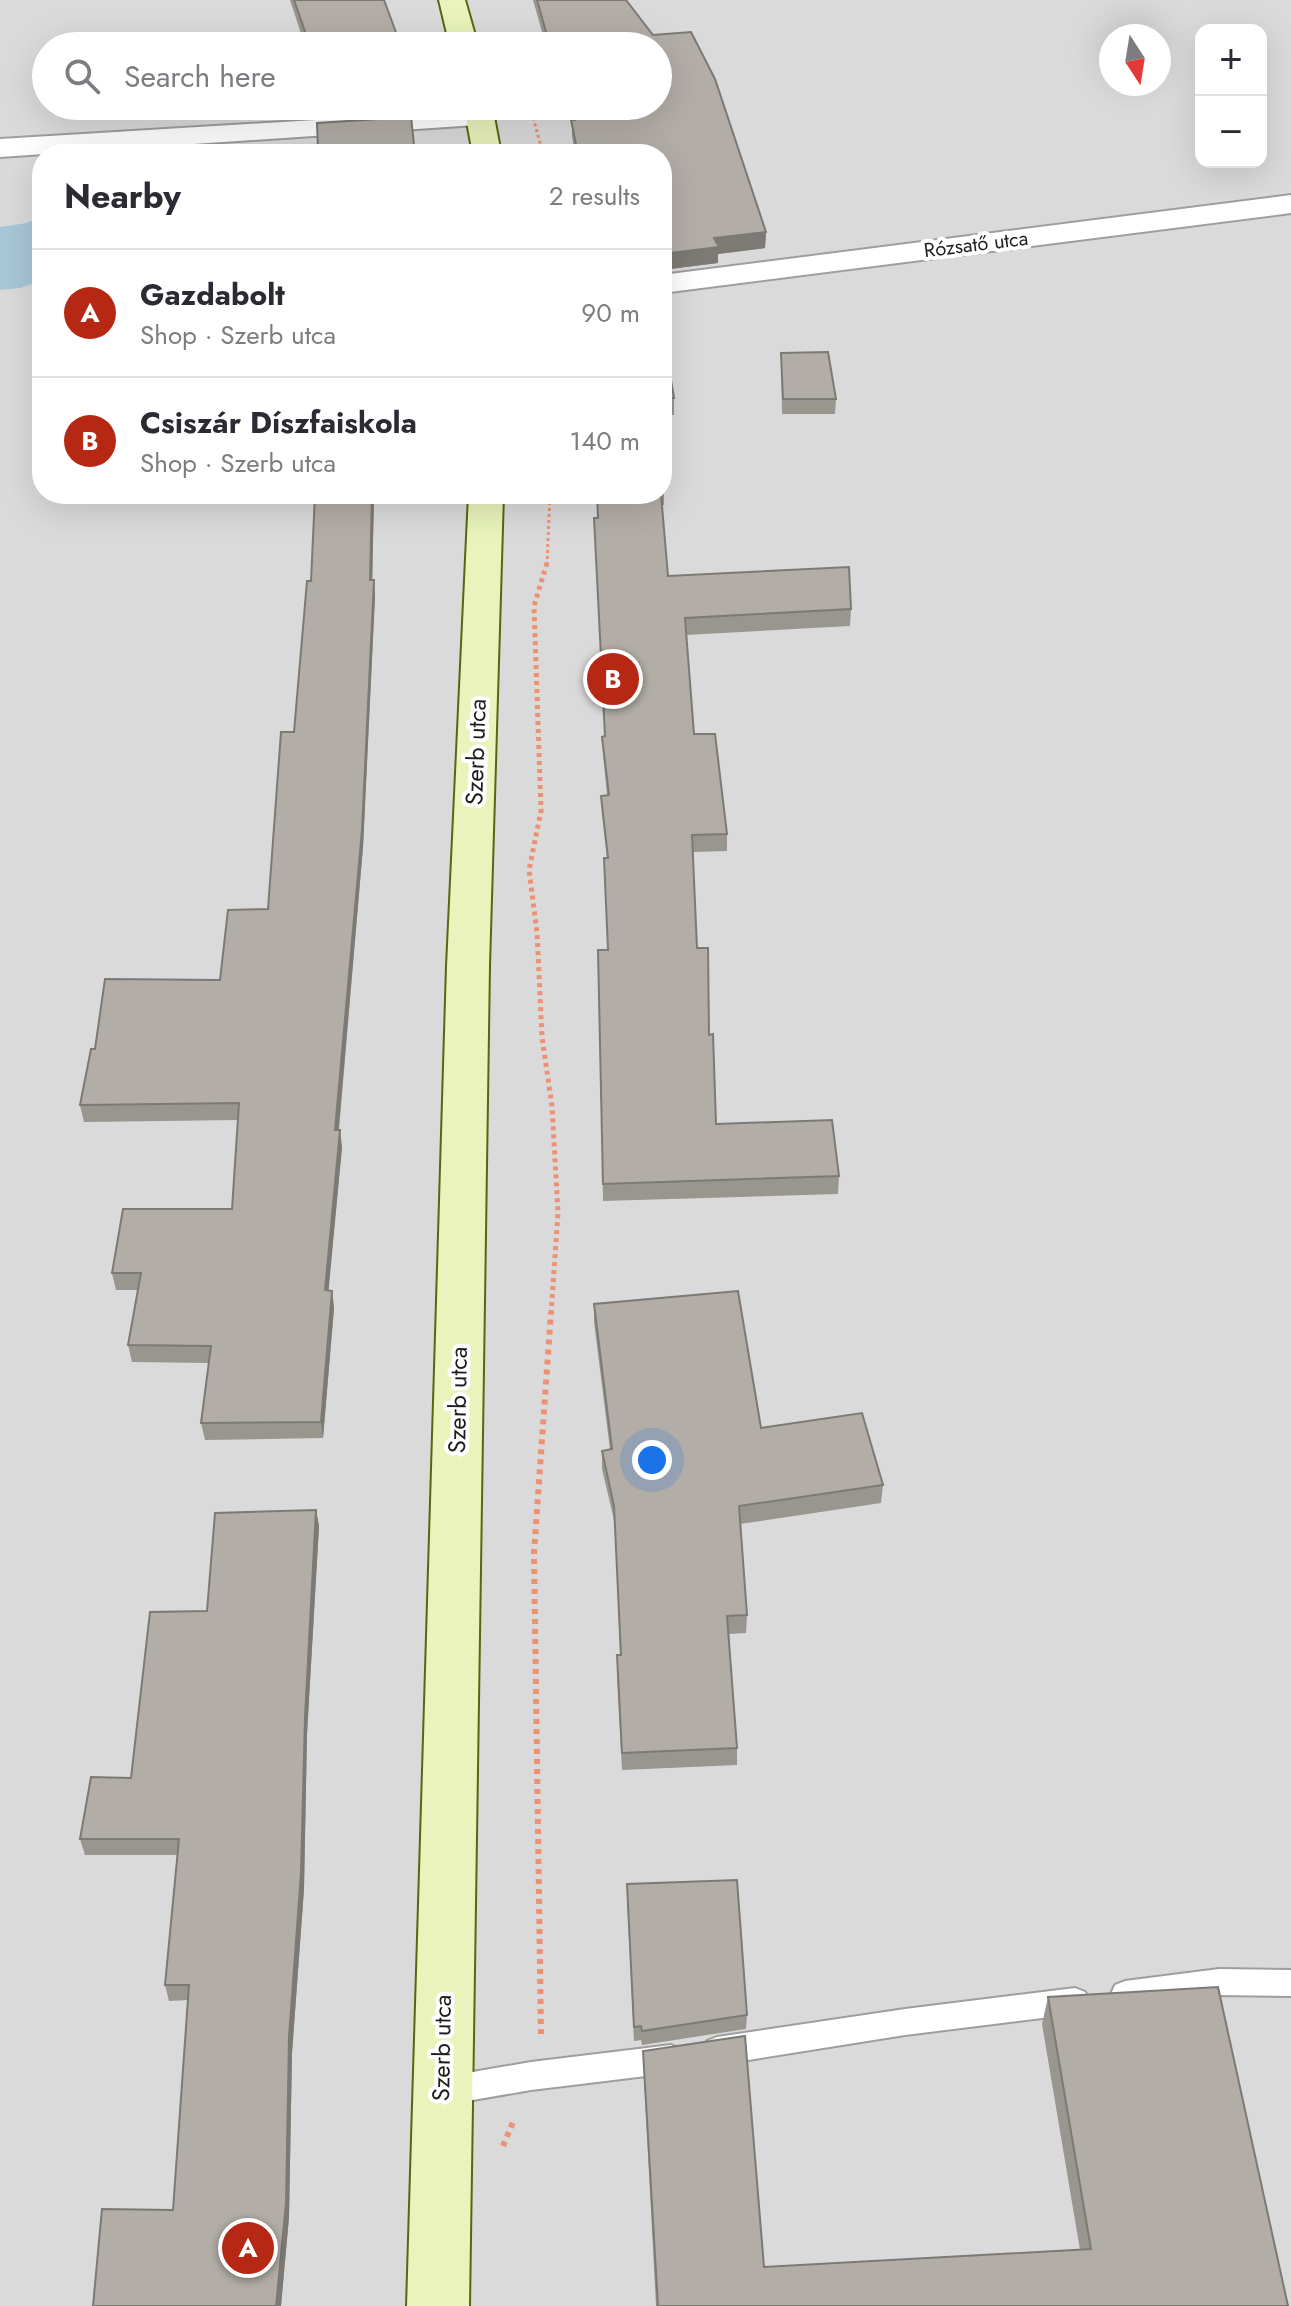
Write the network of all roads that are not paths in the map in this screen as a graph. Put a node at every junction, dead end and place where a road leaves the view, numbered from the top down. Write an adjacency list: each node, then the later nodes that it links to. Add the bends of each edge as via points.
1 (452, 0): 2 (main road)
2 (460, 32)
3 (373, 120): 5 (street)
4 (481, 120): 6 (main road)
5 (53, 144)
6 (485, 144)
7 (32, 146): 8 (street)
8 (0, 148)
9 (1291, 204): 10 (street, Rózsatő utca)
10 (672, 283)
11 (486, 504): 13 (main road, Szerb utca, via 468,966)
12 (1291, 1983): 13 (lane, via 1219,1982)
13 (441, 2091): 14 (main road, Szerb utca)
14 (438, 2306)

